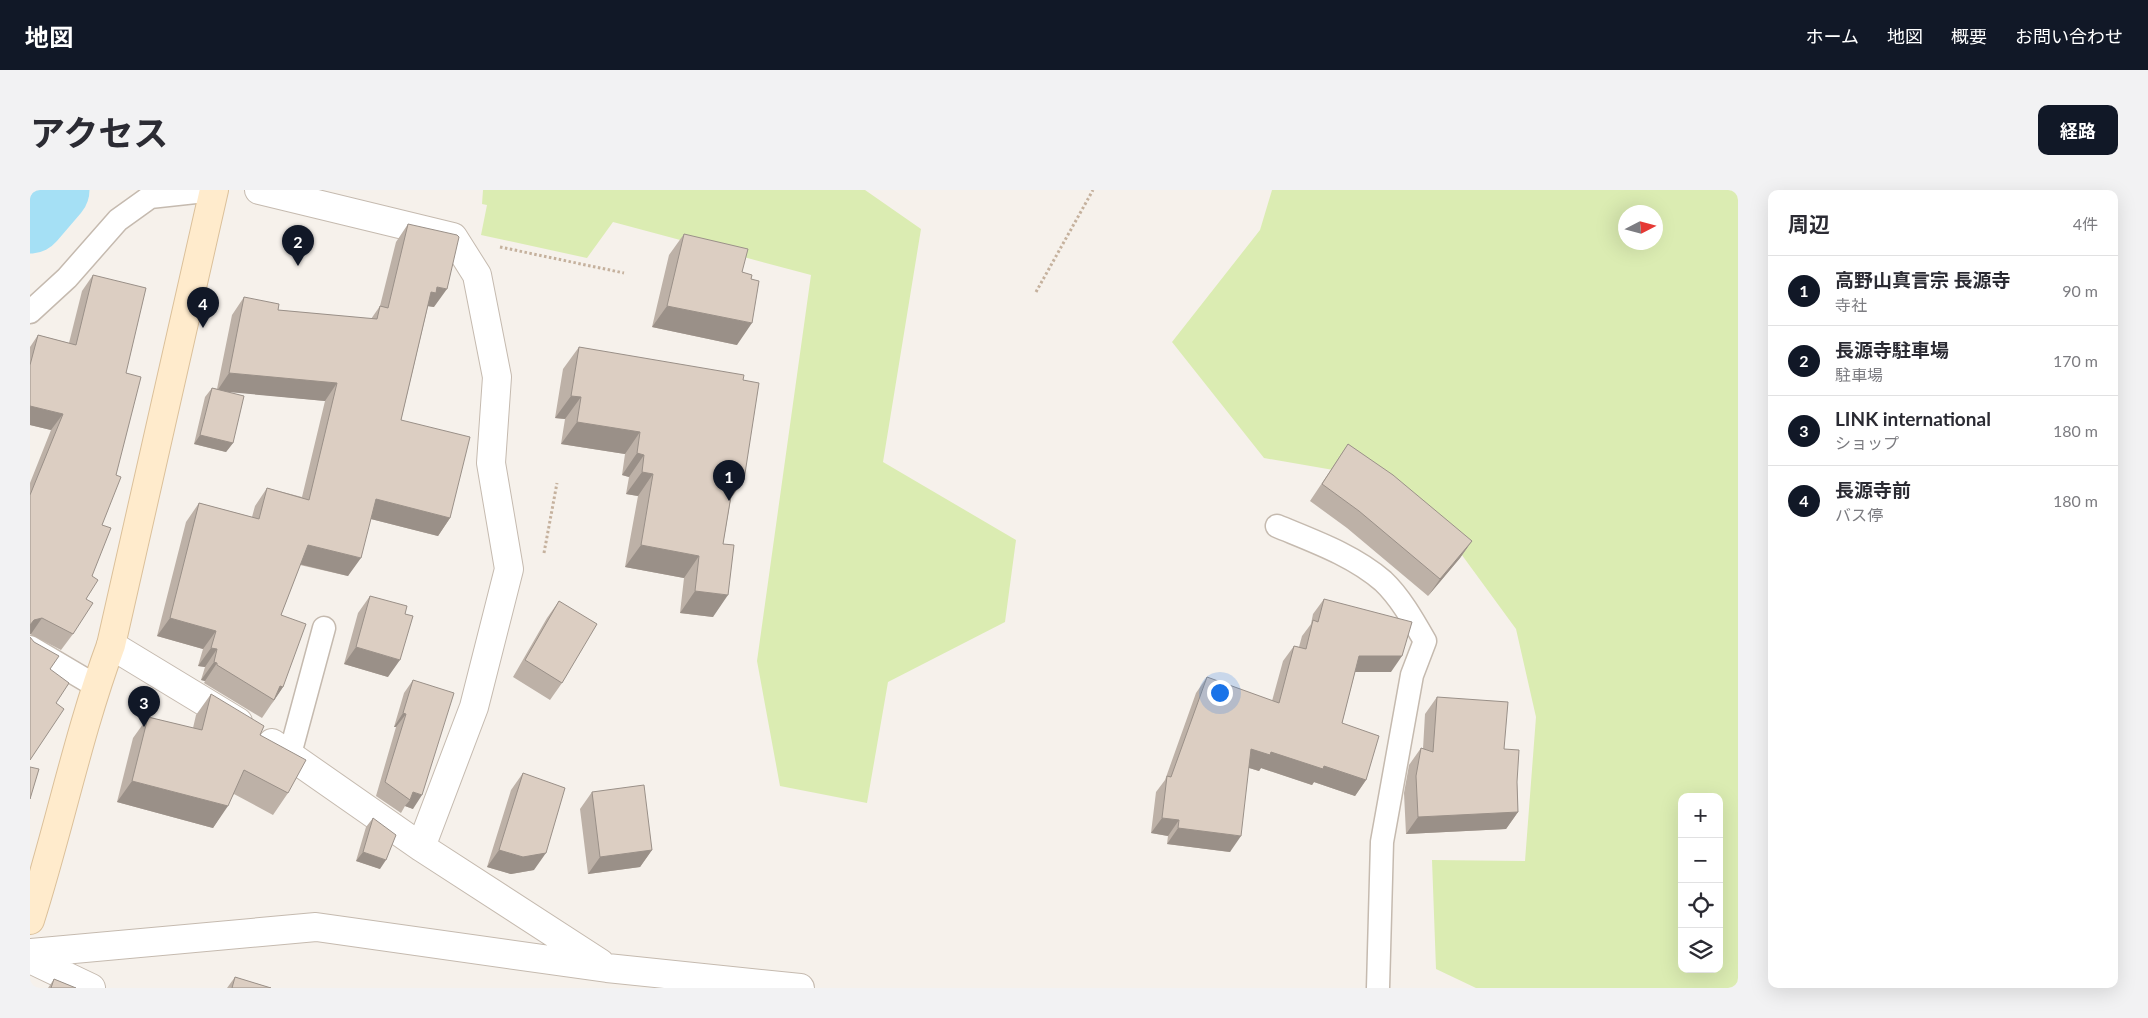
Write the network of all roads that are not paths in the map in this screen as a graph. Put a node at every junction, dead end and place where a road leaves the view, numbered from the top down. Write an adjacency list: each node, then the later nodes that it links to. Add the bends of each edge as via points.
1 (214, 190): 3 (lane, via 150,197 118,220 67,278); 6 (street)
2 (259, 190): 10 (street, via 453,237 477,275 497,377 491,463 509,569 474,707)
3 (30, 312)
4 (1277, 526): 17 (lane, via 1347,556 1383,582 1412,617 1425,640 1412,676 1382,842)
5 (324, 628): 9 (lane)
6 (112, 645): 8 (street); 9 (street)
7 (30, 647): 8 (lane)
8 (96, 686): 11 (street)
9 (290, 754): 10 (street)
10 (421, 847): 14 (street)
11 (30, 920)
12 (30, 953): 14 (street, via 316,927)
13 (30, 959): 15 (street)
14 (607, 968): 16 (street)
15 (90, 988)
16 (800, 988)
17 (1378, 988)

